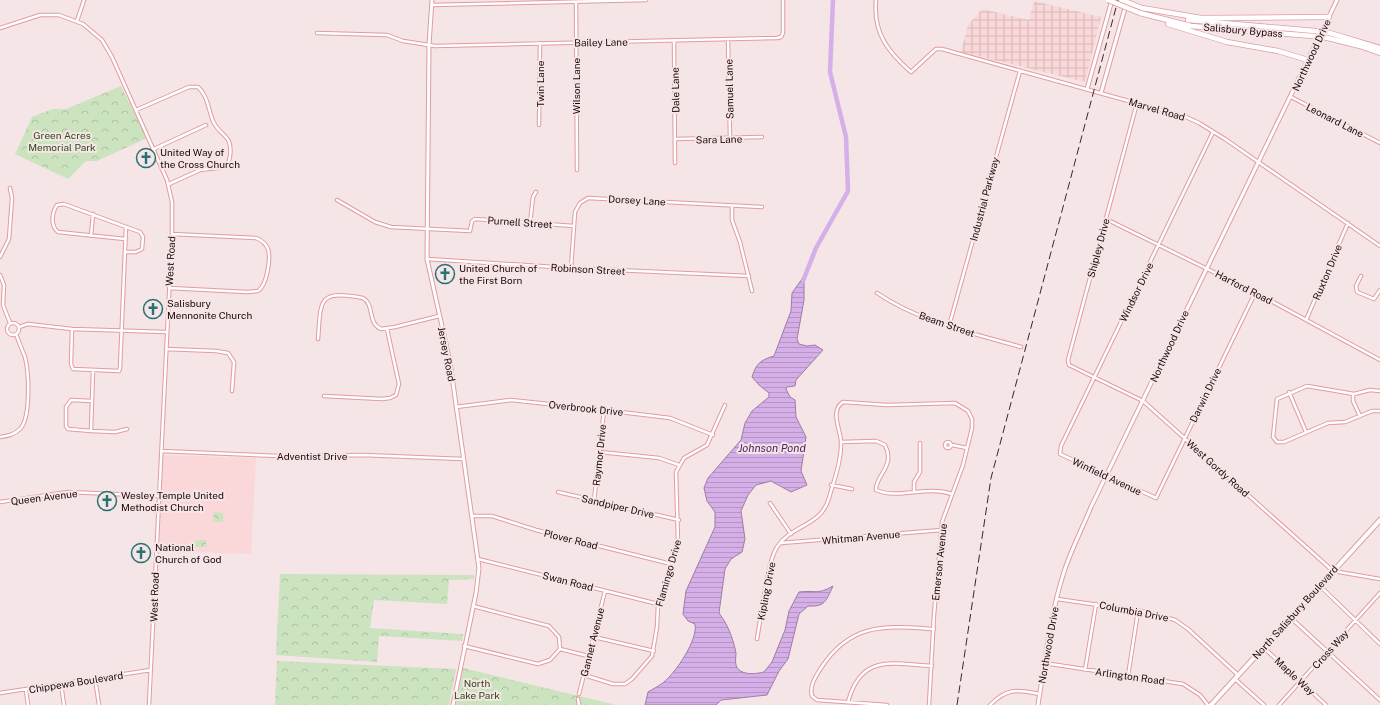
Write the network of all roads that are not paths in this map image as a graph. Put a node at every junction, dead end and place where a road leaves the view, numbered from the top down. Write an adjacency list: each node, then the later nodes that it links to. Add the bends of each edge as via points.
1 (84, 0): 15 (street)
2 (432, 0): 12 (street, Jersey Road)
3 (646, 0): 11 (street)
4 (783, 0): 19 (street, Bailey Lane, via 783,33 779,38)
5 (876, 0): 27 (street, Marvel Road, via 875,14 879,32 895,58 911,72 936,49)
6 (1108, 0): 13 (highway, Salisbury Bypass, bridge)
7 (1112, 0): 28 (street)
8 (1122, 0): 13 (highway, Salisbury Bypass, bridge)
9 (1127, 0): 29 (street)
10 (1337, 0): 14 (street, Northwood Drive)
11 (576, 2): 12 (street); 22 (street, Wilson Lane)
12 (432, 5): 23 (street, Jersey Road)
13 (1141, 10): 14 (highway, via 1201,18); 18 (highway, Salisbury Bypass, bridge, via 1191,26); 26 (highway, via 1214,39 1278,50)
14 (1329, 17): 26 (street, Northwood Drive)
15 (77, 21): 16 (street, West Road, via 59,15 46,15); 32 (street, West Road, via 93,31 105,44)
16 (0, 28)
17 (317, 33): 23 (street, Bailey Lane, via 387,35 403,41)
18 (1329, 36): 24 (highway, Salisbury Bypass); 25 (highway, Salisbury Bypass)
19 (728, 39): 20 (street, Bailey Lane); 36 (street, Samuel Lane)
20 (674, 41): 22 (street, Bailey Lane); 38 (street, Dale Lane)
21 (540, 43): 22 (street, Bailey Lane); 23 (street, Bailey Lane); 34 (street, Twin Lane)
22 (576, 43): 43 (street, Wilson Lane)
23 (429, 45): 56 (street, Jersey Road)
24 (1378, 47)
25 (1380, 53)
26 (1308, 60): 30 (street, Northwood Drive)
27 (1020, 71): 28 (street, Marvel Road); 79 (street, Industrial Parkway)
28 (1087, 89): 29 (street, Marvel Road)
29 (1101, 93): 31 (street, Marvel Road)
30 (1291, 97): 39 (street, Leonard Lane); 41 (street, Northwood Drive)
31 (1137, 103): 35 (street, Marvel Road, via 1186,117); 51 (street, Shipley Drive)
32 (136, 110): 40 (street, West Road); 44 (street, via 189,87 198,86 206,98 214,122 230,142 229,163 225,167 200,170)
33 (206, 125): 40 (street)
34 (539, 125)
35 (1214, 132): 41 (street, Marvel Road); 60 (street, Windsor Drive)
36 (730, 138): 37 (street, Sara Lane); 38 (street, Sara Lane)
37 (762, 138)
38 (675, 139): 42 (street)
39 (1380, 143)
40 (154, 149): 44 (street, West Road)
41 (1259, 162): 53 (street, Marvel Road); 66 (street, Northwood Drive)
42 (675, 163)
43 (577, 170)
44 (169, 184): 57 (street, West Road)
45 (10, 188): 63 (street, via 12,198 9,239)
46 (536, 192): 52 (street)
47 (337, 200): 56 (street, via 385,226)
48 (732, 206): 49 (street, Dorsey Lane); 54 (street, Dorsey Lane, via 592,198 582,201 578,206); 68 (street, via 732,220)
49 (762, 208)
50 (93, 214): 55 (street); 58 (street); 58 (street, via 64,204 57,205 53,212 55,230)
51 (1106, 219): 60 (street, Harford Road); 90 (street, Shipley Drive, via 1068,360 1072,367)
52 (530, 223): 54 (street, Purnell Street); 56 (street, Purnell Street, via 475,219 470,231)
53 (1348, 223): 61 (street, Marvel Road); 76 (street, Ruxton Drive)
54 (574, 226): 65 (street, Dorsey Lane)
55 (126, 227): 59 (street); 62 (street, via 140,232 144,242 139,251)
56 (427, 228): 64 (street, Jersey Road)
57 (172, 234): 70 (street, West Road); 70 (street, via 258,238 267,247 268,257 266,283 255,292)
58 (91, 236): 59 (street)
59 (125, 239): 62 (street)
60 (1159, 244): 66 (street, Harford Road); 90 (street, Windsor Drive)
61 (1380, 246)
62 (124, 252): 82 (street)
63 (0, 257)
64 (427, 259): 65 (street, Robinson Street); 75 (street, Jersey Road)
65 (571, 268): 68 (street, Robinson Street)
66 (1207, 268): 74 (street, Harford Road); 97 (street, Northwood Drive)
67 (0, 275): 77 (street, via 4,284 4,309)
68 (749, 276): 72 (street)
69 (1361, 276): 71 (street, via 1356,286 1357,292 1374,299)
70 (169, 288): 83 (street, West Road)
71 (1380, 290)
72 (752, 291)
73 (877, 293): 79 (street, Beam Street, via 890,302)
74 (1255, 293): 76 (street, Harford Road); 109 (street, Darwin Drive)
75 (439, 316): 81 (street); 100 (street, Jersey Road, via 450,362)
76 (1306, 320): 88 (street, Harford Road)
77 (10, 323): 78 (street); 84 (street, via 7,331)
78 (19, 326): 80 (street, via 28,324); 84 (street)
79 (949, 326): 86 (street, Beam Street)
80 (72, 329): 82 (street); 89 (street, via 72,367 76,370)
81 (387, 329): 85 (street, via 375,325 369,304 363,298 328,297 321,305); 95 (street, via 399,384 396,395 390,398)
82 (121, 330): 83 (street); 89 (street, via 119,371)
83 (166, 332): 87 (street, West Road)
84 (16, 334): 108 (street, via 27,372 26,416 23,425 17,431)
85 (318, 339)
86 (1021, 347)
87 (166, 349): 91 (street, via 228,353 234,362); 114 (street, West Road)
88 (1380, 360)
89 (93, 371): 96 (street)
90 (1094, 378): 97 (street, West Gordy Road); 116 (street, Windsor Drive)
91 (232, 391)
92 (1380, 391): 94 (street, via 1370,390)
93 (1289, 392): 94 (street, via 1307,386); 106 (street); 106 (street, via 1276,400 1274,439 1282,442)
94 (1353, 394): 103 (street, via 1353,401)
95 (324, 396)
96 (92, 401): 105 (street); 105 (street, via 71,400 66,407 68,429)
97 (1143, 401): 109 (street, West Gordy Road); 119 (street, Northwood Drive)
98 (840, 403): 110 (street, Kipling Drive, via 836,411); 113 (street, Emerson Avenue, via 955,403 968,411 972,419)
99 (725, 405): 107 (street)
100 (456, 406): 101 (street, Overbrook Drive, via 511,400); 117 (street, Jersey Road)
101 (604, 410): 107 (street, Overbrook Drive, via 670,418); 115 (street, Raymor Drive)
102 (1380, 411): 103 (street)
103 (1360, 416): 106 (street, via 1345,422 1328,423)
104 (127, 429): 105 (street, via 115,432)
105 (91, 431)
106 (1306, 432)
107 (713, 435): 118 (street, via 707,445 687,455)
108 (0, 437)
109 (1184, 438): 126 (street, Darwin Drive); 138 (street, West Gordy Road)
110 (841, 442): 120 (street, Kipling Drive, via 840,459); 122 (street, via 876,441 885,445 888,454 887,464 877,482 876,490 895,494)
111 (920, 443): 122 (street, via 920,472 914,482)
112 (952, 445): 113 (street)
113 (967, 448): 124 (street, Emerson Avenue)
114 (162, 451): 117 (street, Adventist Drive); 125 (street, West Road)
115 (600, 452): 118 (street, via 659,458); 127 (street, Raymor Drive)
116 (1059, 452): 119 (street, Winfield Avenue)
117 (463, 459): 130 (street, Jersey Road)
118 (679, 465): 131 (street, Flamingo Drive, via 675,476)
119 (1107, 476): 126 (street, Winfield Avenue); 143 (street, Northwood Drive, via 1071,555)
120 (831, 485): 121 (street); 134 (street, Kipling Drive, via 824,512)
121 (852, 489)
122 (914, 491): 124 (street, via 941,491)
123 (558, 492): 127 (street, Sandpiper Drive)
124 (952, 494): 133 (street, Emerson Avenue, via 942,522)
125 (159, 496): 128 (street, Queen Avenue, via 68,492); 162 (street, West Road)
126 (1156, 498)
127 (594, 500): 131 (street, Sandpiper Drive)
128 (0, 502)
129 (770, 503): 134 (street)
130 (472, 516): 136 (street, Jersey Road); 137 (street, Plover Road, via 496,517 536,530)
131 (679, 520): 137 (street, Flamingo Drive, via 678,542)
132 (1380, 520): 138 (main road, North Salisbury Boulevard)
133 (942, 530): 135 (street, Whitman Avenue); 150 (street, Emerson Avenue)
134 (792, 534): 135 (street, Kipling Drive)
135 (781, 543): 152 (street, Kipling Drive, via 772,559)
136 (478, 559): 141 (street, Swan Road); 146 (street, Jersey Road)
137 (671, 564): 144 (street, Flamingo Drive)
138 (1333, 571): 139 (street); 140 (main road, North Salisbury Boulevard)
139 (1380, 579)
140 (1320, 586): 148 (main road, North Salisbury Boulevard); 149 (street)
141 (605, 591): 144 (street, Swan Road); 151 (street, Gannet Avenue)
142 (1380, 593): 149 (street, Cross Way)
143 (1057, 599): 145 (street, Columbia Drive); 160 (street, Northwood Drive)
144 (658, 604): 157 (street, Flamingo Drive)
145 (1096, 604): 147 (street, Columbia Drive); 163 (street)
146 (473, 606): 154 (street, Jersey Road); 156 (street, via 549,626 559,637)
147 (1138, 611): 165 (street); 166 (street, Columbia Drive, via 1168,617 1181,623)
148 (1291, 618): 155 (main road, North Salisbury Boulevard); 158 (street)
149 (1355, 621): 153 (street); 158 (street, Cross Way)
150 (934, 629): 161 (street, Emerson Avenue); 176 (street, via 879,628 842,642 827,659 814,681 811,692 817,700)
151 (594, 637): 157 (street); 159 (street, Gannet Avenue)
152 (756, 639)
153 (1380, 644)
154 (464, 646): 156 (street, via 538,664 550,660); 181 (street, Jersey Road)
155 (1264, 648): 166 (main road, North Salisbury Boulevard); 168 (street, Maple Way)
156 (560, 650): 159 (street)
157 (654, 651): 164 (street, Flamingo Drive, via 648,662 625,684 613,684)
158 (1328, 652): 168 (street, Cross Way); 175 (street)
159 (588, 656): 164 (street, Gannet Avenue)
160 (1044, 663): 163 (street, Arlington Road); 173 (street, Northwood Drive)
161 (932, 666): 176 (street, via 888,663 874,665 858,679); 184 (street, Emerson Avenue)
162 (151, 670): 167 (street, Chippewa Boulevard); 180 (street, West Road)
163 (1085, 670): 165 (street, Arlington Road)
164 (584, 675): 172 (street, Gannet Avenue)
165 (1128, 676): 187 (street, Arlington Road, via 1183,684)
166 (1236, 677): 187 (main road, North Salisbury Boulevard); 188 (street, Columbia Drive)
167 (95, 678): 169 (street, Chippewa Boulevard); 179 (street)
168 (1301, 682): 189 (street, Cross Way); 190 (street, Maple Way)
169 (61, 684): 170 (street, Chippewa Boulevard); 178 (street)
170 (26, 690): 171 (street, Chippewa Boulevard); 177 (street)
171 (0, 693)
172 (579, 694)
173 (1040, 694): 185 (street, via 1010,691 999,696); 186 (street, Northwood Drive)
174 (578, 699): 182 (street)
175 (1380, 700)
176 (848, 702): 183 (street)
177 (28, 705)
178 (64, 705)
179 (99, 705)
180 (149, 705)
181 (453, 705)
182 (579, 705)
183 (887, 705)
184 (929, 705)
185 (990, 705)
186 (1038, 705)
187 (1210, 705)
188 (1264, 705)
189 (1280, 705)
190 (1326, 705)

